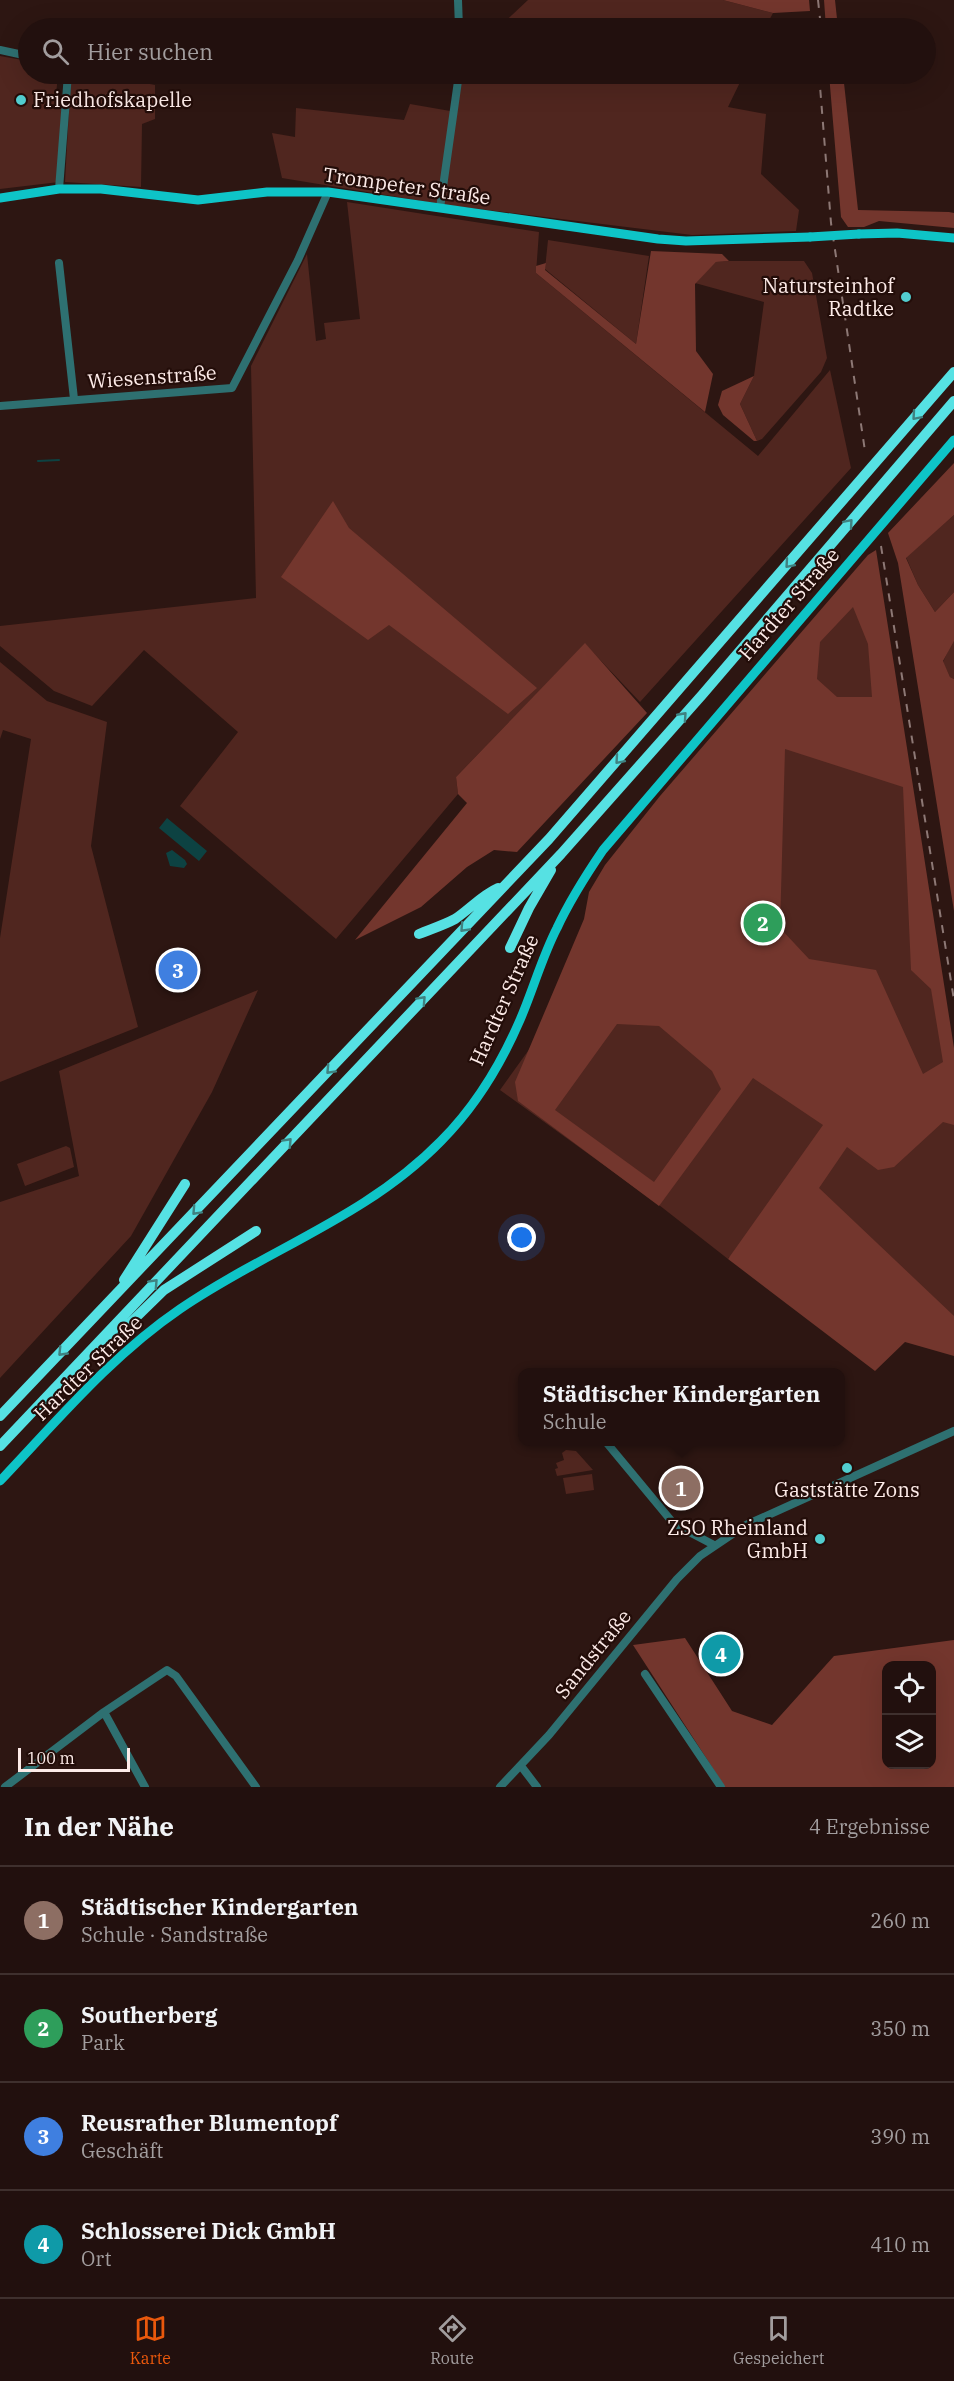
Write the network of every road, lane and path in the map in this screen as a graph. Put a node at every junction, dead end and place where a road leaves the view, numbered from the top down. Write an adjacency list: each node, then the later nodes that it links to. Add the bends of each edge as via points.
1 (458, 0): 2 (street)
2 (459, 18)
3 (0, 50): 4 (street)
4 (18, 54)
5 (67, 84): 7 (street)
6 (458, 84): 10 (street)
7 (59, 189): 8 (main road, Trompeter Straße, via 101,189 198,200 267,192); 9 (main road, Trompeter Straße)
8 (328, 192): 10 (main road, Trompeter Straße); 14 (street, Wiesenstraße, via 232,388)
9 (0, 198)
10 (440, 208): 11 (main road, Trompeter Straße, bridge, via 686,241 859,234)
11 (954, 238)
12 (59, 263): 14 (street)
13 (954, 372): 19 (highway, one-way to 19, via 665,707)
14 (74, 399): 16 (street, Wiesenstraße)
15 (954, 401): 18 (highway, one-way to 15)
16 (0, 406)
17 (954, 440): 30 (main road, Hardter Straße, via 603,850 556,929 505,1050 466,1112 442,1140 406,1175 375,1197 221,1283 150,1331 106,1370)
18 (561, 854): 21 (highway); 25 (highway, one-way to 18)
19 (504, 885): 20 (highway, via 487,892 452,920); 24 (highway, one-way to 24)
20 (419, 934)
21 (510, 948)
22 (185, 1184): 24 (highway)
23 (256, 1231): 25 (highway, via 164,1290 120,1333)
24 (105, 1308): 26 (highway, one-way to 26)
25 (99, 1341): 28 (highway)
26 (0, 1416)
27 (954, 1431): 31 (street, Sandstraße, via 746,1525)
28 (0, 1446)
29 (609, 1446): 31 (street, via 674,1524)
30 (0, 1481)
31 (714, 1545): 34 (street, Sandstraße, via 677,1579)
32 (645, 1674): 40 (street)
33 (104, 1712): 35 (street); 36 (street); 37 (street, via 167,1670 177,1676)
34 (521, 1766): 38 (street, Sandstraße); 39 (street)
35 (5, 1787)
36 (145, 1787)
37 (256, 1787)
38 (500, 1787)
39 (537, 1787)
40 (721, 1787)

